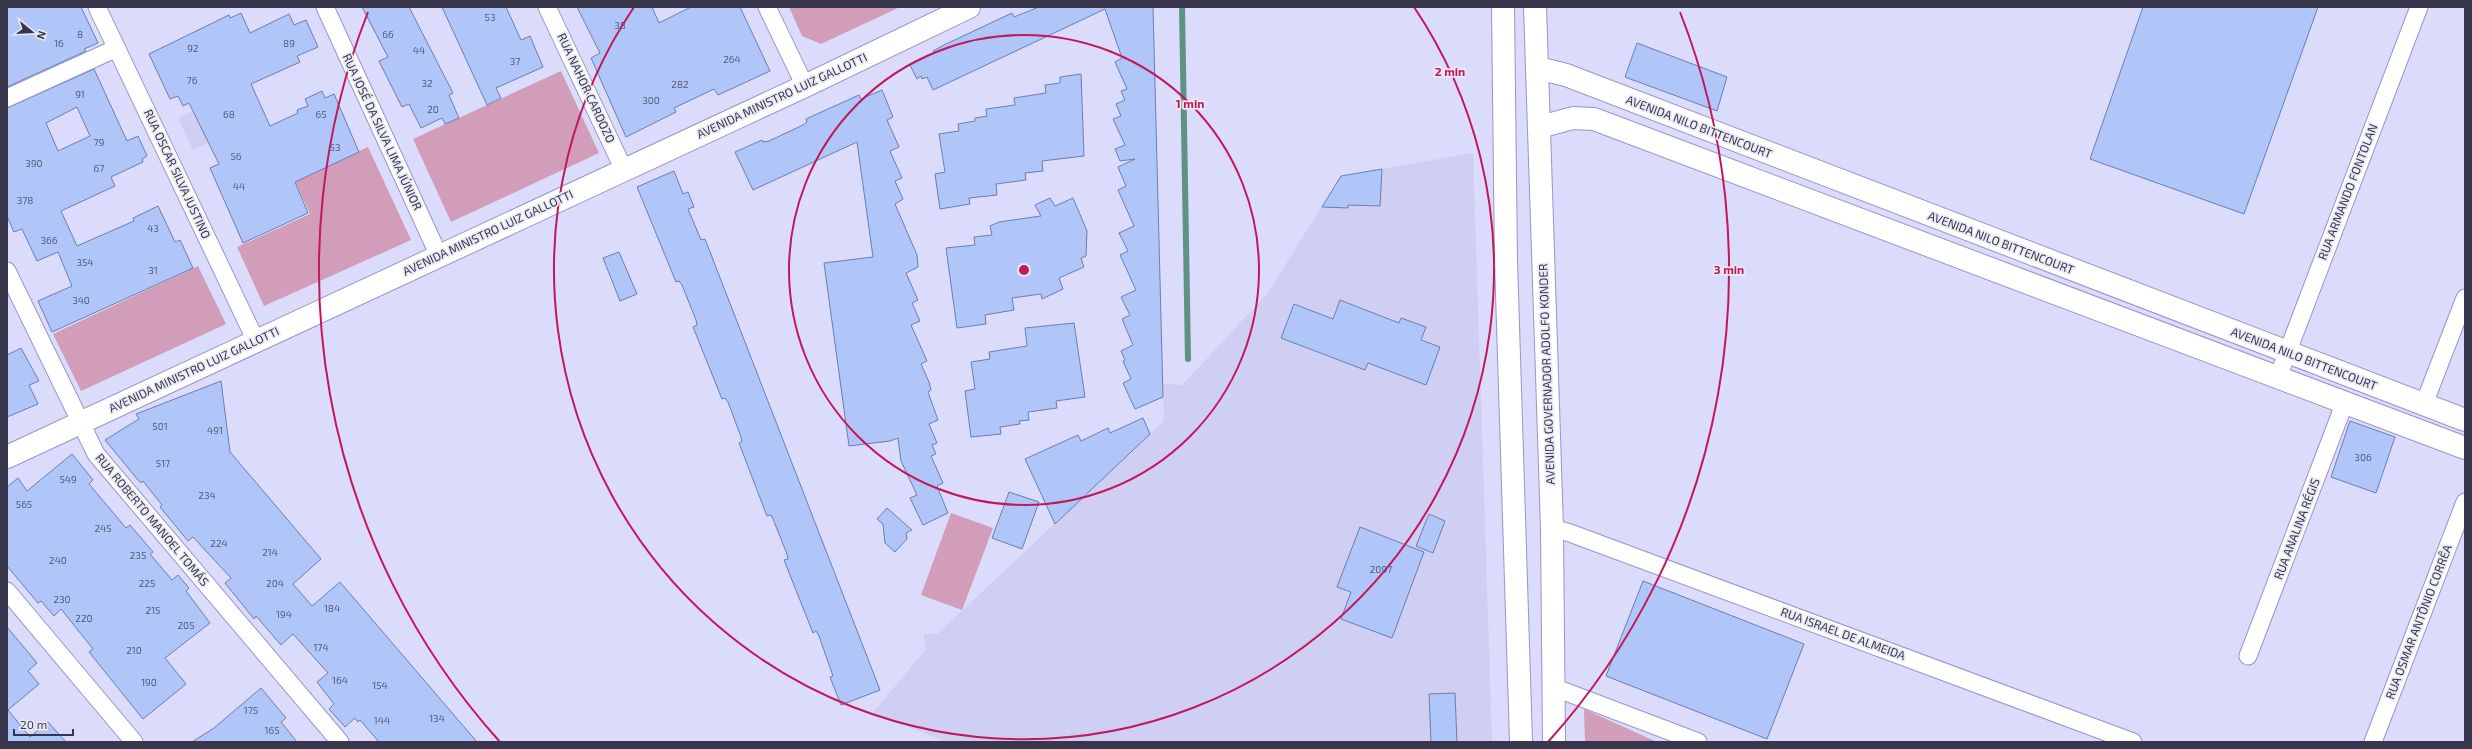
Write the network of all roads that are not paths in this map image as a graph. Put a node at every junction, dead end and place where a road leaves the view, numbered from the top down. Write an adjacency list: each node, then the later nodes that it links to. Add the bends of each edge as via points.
1 (97, 7): 9 (street, RUA OSCAR SILVA JUSTINO)
2 (325, 7): 15 (street, RUA JOSÉ DA SILVA LIMA JÚNIOR)
3 (547, 7): 14 (street, RUA NAHOR CARDOZO)
4 (768, 7): 11 (street)
5 (969, 7): 11 (street, AVENIDA MINISTRO LUIZ GALLOTTI)
6 (1503, 7): 34 (street, via 1506,261)
7 (1535, 7): 10 (street, AVENIDA GOVERNADOR ADOLFO KONDER)
8 (2419, 7): 19 (street, RUA ARMANDO FONTOLAN)
9 (117, 48): 12 (street); 18 (street, RUA OSCAR SILVA JUSTINO)
10 (1538, 68): 13 (street, AVENIDA GOVERNADOR ADOLFO KONDER); 19 (street, AVENIDA NILO BITTENCOURT, via 1566,75)
11 (805, 86): 14 (street, AVENIDA MINISTRO LUIZ GALLOTTI)
12 (7, 98)
13 (1540, 127): 20 (street, via 1573,118 1594,119); 28 (street, AVENIDA GOVERNADOR ADOLFO KONDER)
14 (624, 170): 15 (street, AVENIDA MINISTRO LUIZ GALLOTTI)
15 (440, 256): 18 (street, AVENIDA MINISTRO LUIZ GALLOTTI)
16 (7, 271): 24 (street, RUA ROBERTO MANOEL TOMÁS)
17 (2465, 298): 22 (street)
18 (256, 341): 24 (street, AVENIDA MINISTRO LUIZ GALLOTTI)
19 (2287, 352): 20 (street, RUA ARMANDO FONTOLAN); 22 (street, AVENIDA NILO BITTENCOURT)
20 (2278, 377): 21 (street)
21 (2345, 402): 25 (street); 30 (street, RUA ANALINA RÉGIS)
22 (2424, 404): 23 (street, AVENIDA NILO BITTENCOURT)
23 (2465, 420)
24 (79, 423): 26 (street, AVENIDA MINISTRO LUIZ GALLOTTI); 33 (street, RUA ROBERTO MANOEL TOMÁS, via 96,454)
25 (2465, 448)
26 (7, 457)
27 (2465, 502): 38 (street, RUA OSMAR ANTÔNIO CORRÊA)
28 (1552, 528): 31 (street, AVENIDA GOVERNADOR ADOLFO KONDER); 37 (street, RUA ISRAEL DE ALMEIDA, via 1570,532)
29 (7, 591): 32 (street)
30 (2248, 656)
31 (1553, 687): 35 (street, AVENIDA GOVERNADOR ADOLFO KONDER); 36 (street)
32 (134, 742)
33 (340, 742)
34 (1521, 742)
35 (1554, 742)
36 (1698, 742)
37 (2133, 742)
38 (2373, 742)

